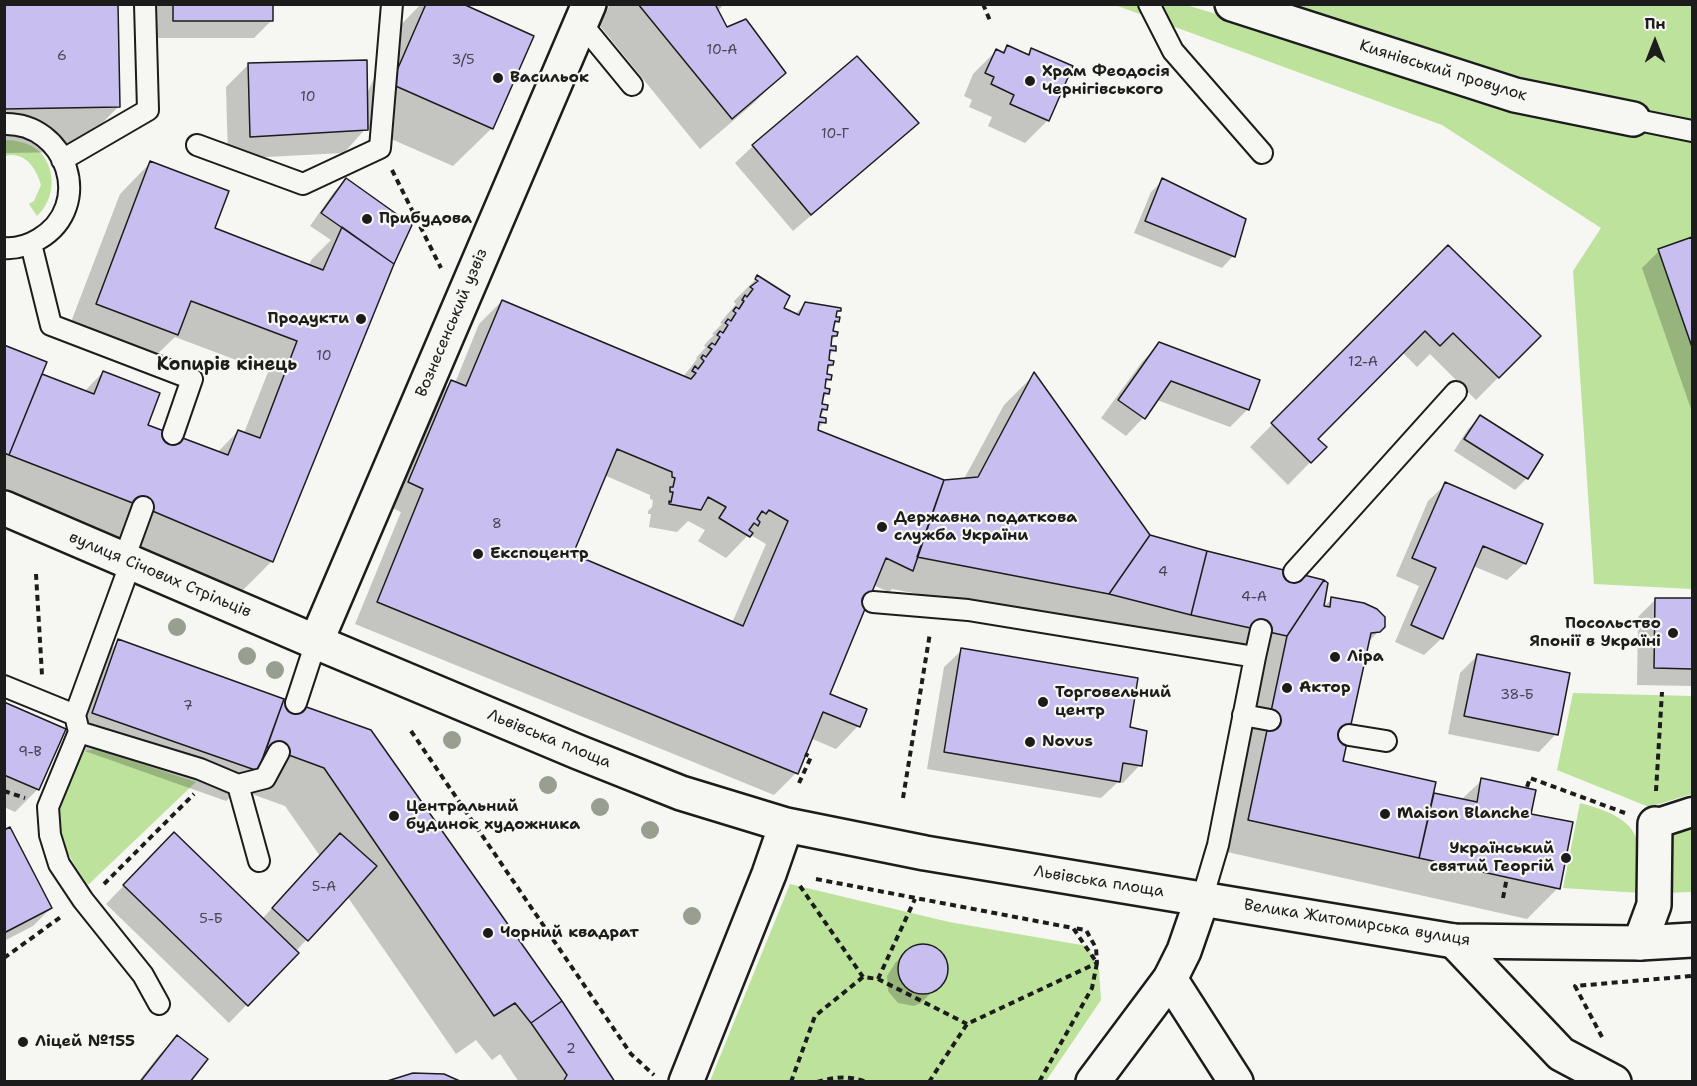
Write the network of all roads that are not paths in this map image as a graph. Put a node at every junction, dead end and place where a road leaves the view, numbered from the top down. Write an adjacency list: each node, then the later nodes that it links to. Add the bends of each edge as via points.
1 (145, 4): 12 (lane, via 148,110)
2 (392, 4): 10 (lane, via 380,148 303,184)
3 (1149, 4): 11 (lane, via 1173,51)
4 (1232, 4): 7 (main road, Киянівський провулок, via 1515,95)
5 (585, 14): 6 (lane); 23 (main road, Вознесенський узвіз)
6 (632, 85)
7 (1633, 119): 9 (lane, Киянівський провулок)
8 (4, 124): 12 (lane, via 16,123 37,130 53,142)
9 (1692, 131)
10 (196, 146)
11 (1262, 153)
12 (62, 160): 13 (lane, via 70,179 69,199 62,218 49,234)
13 (31, 244): 14 (lane); 16 (lane, via 51,325 192,379)
14 (4, 248)
15 (1456, 392): 20 (lane)
16 (173, 434)
17 (143, 507): 19 (lane)
18 (4, 508): 19 (main road, вулиця Січових Стрільців)
19 (127, 560): 23 (main road, вулиця Січових Стрільців); 29 (lane)
20 (1294, 572)
21 (873, 602): 24 (lane, via 968,610)
22 (1261, 630): 24 (lane)
23 (316, 642): 26 (lane); 36 (main road, Львівська площа, via 681,793)
24 (1255, 657): 27 (lane)
25 (4, 686): 29 (lane, via 43,702)
26 (296, 703)
27 (1243, 715): 28 (lane); 38 (lane, via 1218,845)
28 (1270, 720)
29 (77, 724): 33 (lane); 43 (lane, via 48,807 58,864 143,975)
30 (1348, 735): 31 (lane)
31 (1386, 741)
32 (279, 752): 33 (lane, via 265,778)
33 (238, 785): 37 (lane)
34 (1692, 812): 35 (street)
35 (1654, 824): 41 (main road, via 1654,905)
36 (786, 825): 38 (main road, Львівська площа, via 925,853); 44 (main road)
37 (259, 861)
38 (1202, 899): 40 (main road, Велика Житомирська вулиця); 42 (main road)
39 (1692, 940): 41 (main road, Велика Житомирська вулиця)
40 (1454, 941): 41 (main road, Велика Житомирська вулиця); 47 (main road, via 1561,1054)
41 (1640, 943)
42 (1170, 980): 45 (main road); 46 (main road)
43 (159, 1004)
44 (686, 1082)
45 (1093, 1082)
46 (1236, 1082)
47 (1614, 1082)

